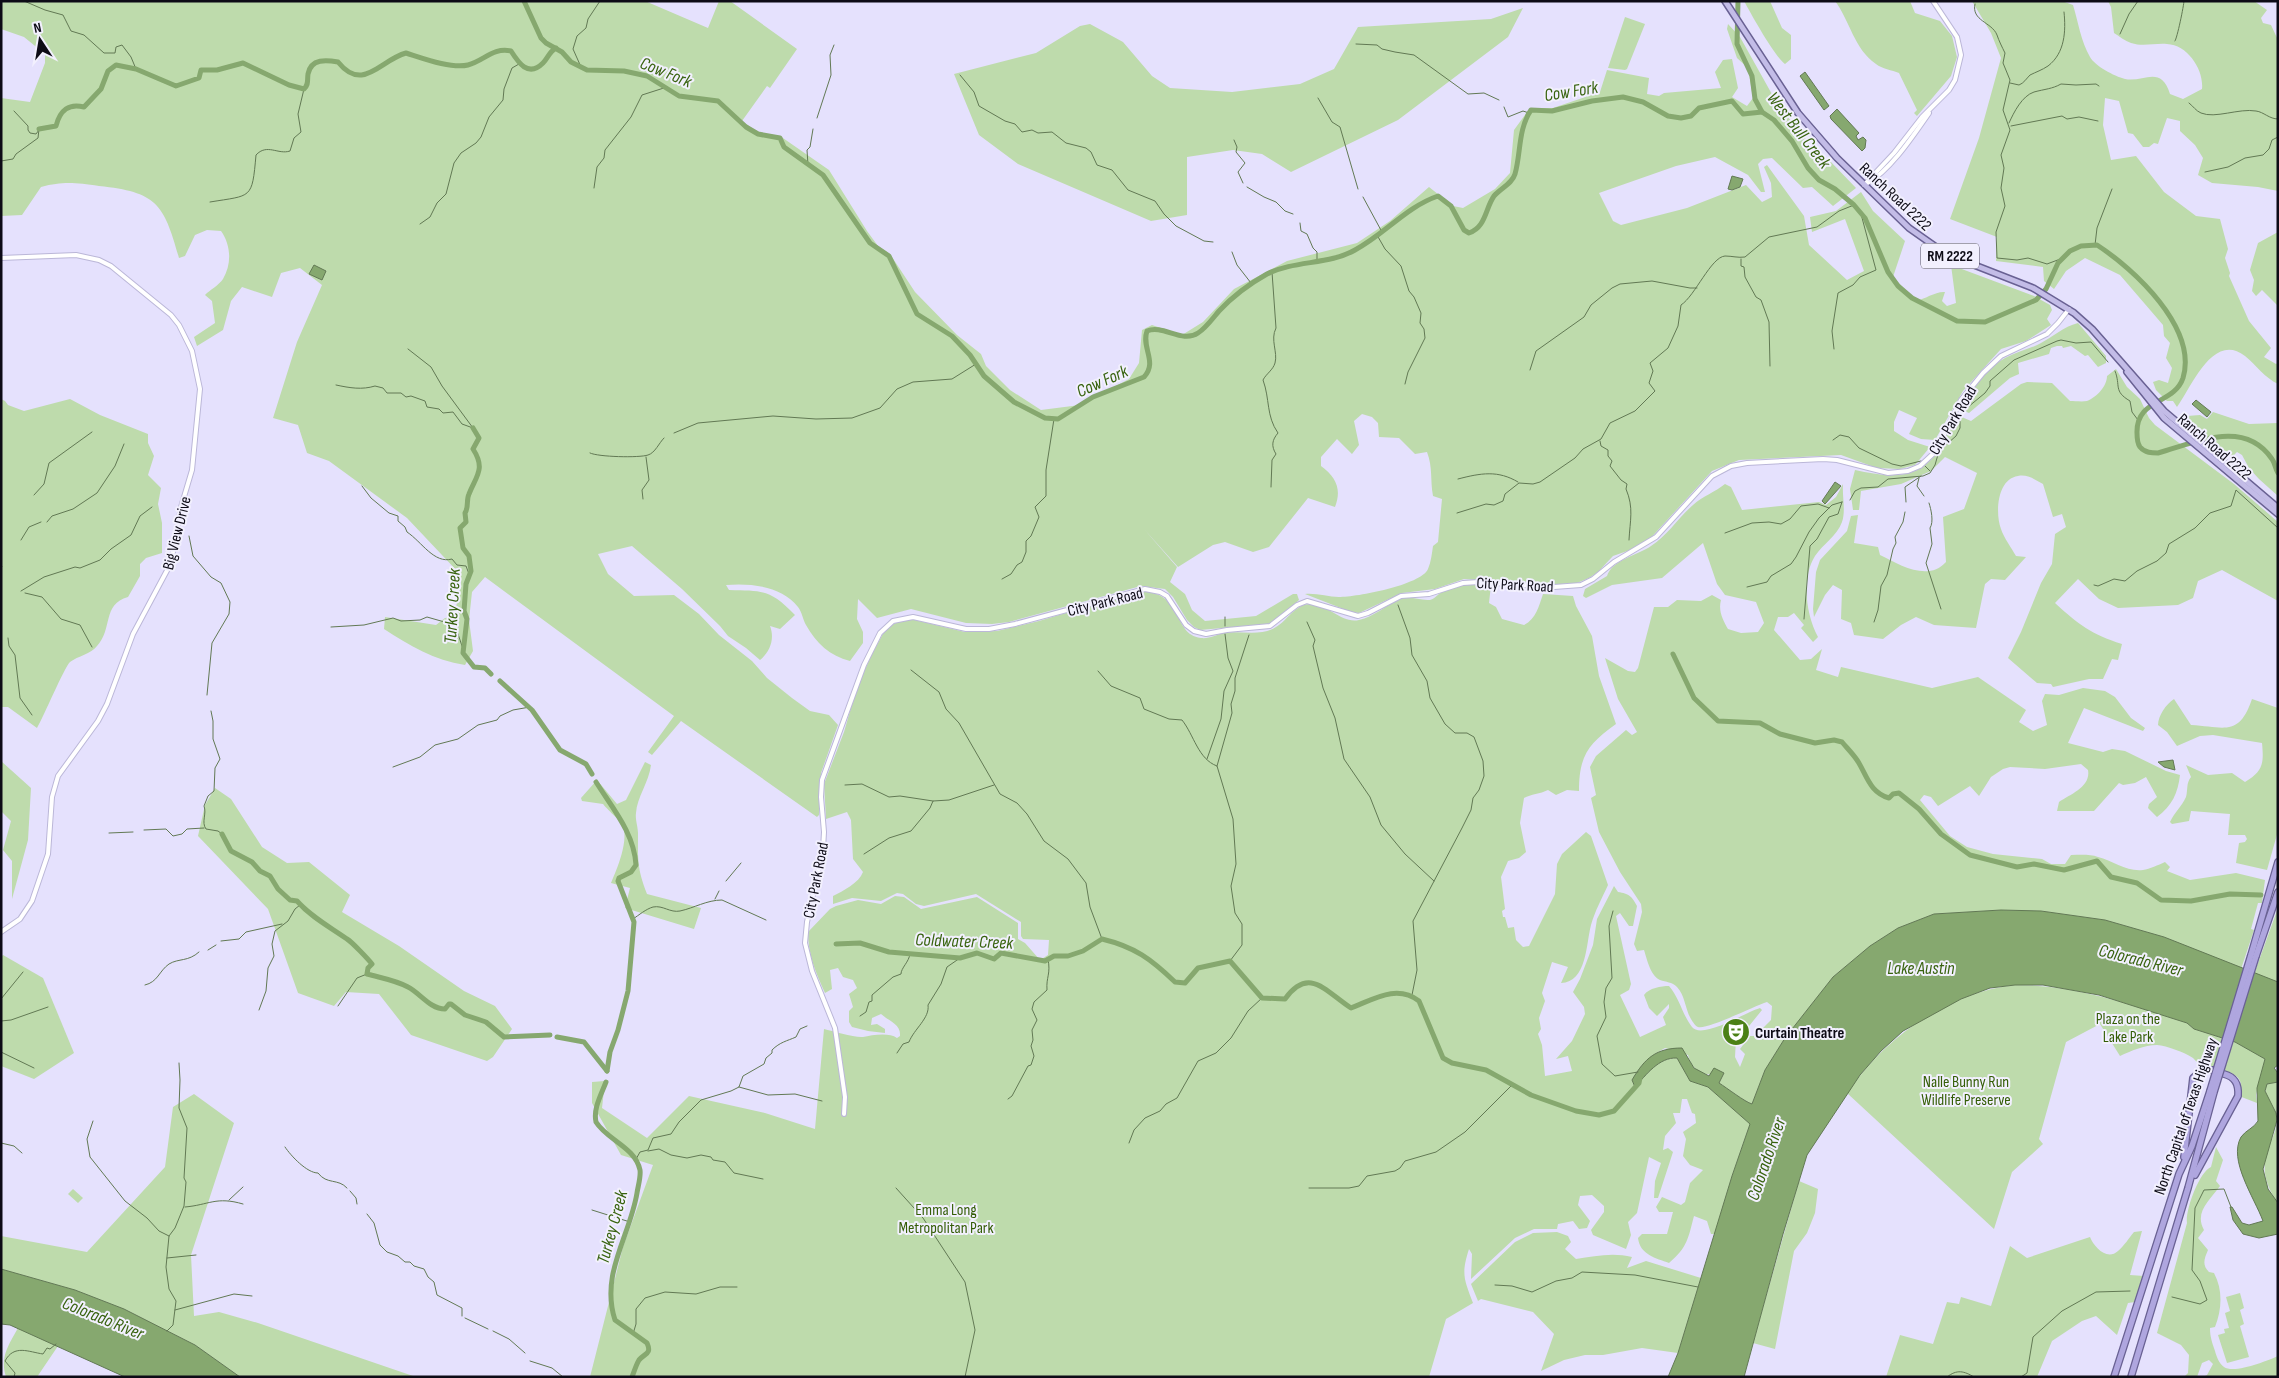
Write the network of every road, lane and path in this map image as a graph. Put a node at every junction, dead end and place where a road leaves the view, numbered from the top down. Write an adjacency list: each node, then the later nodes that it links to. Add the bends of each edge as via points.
1 (1725, 1): 3 (main road, Ranch Road 2222 / RM 2222, via 1798,113)
2 (1933, 1): 3 (street, via 1955,32 1961,55 1959,70 1952,85 1897,156)
3 (1864, 186): 5 (main road, Ranch Road 2222 / RM 2222, via 1928,243 1962,261 2032,288)
4 (1, 258): 13 (street, Big View Drive, via 76,255 111,266 179,325 192,351 200,389 192,470 181,507 171,563 133,634 98,721 58,776 52,797 48,854 32,902 20,918)
5 (2069, 309): 6 (main road, Ranch Road 2222 / RM 2222, via 2092,330); 18 (street, City Park Road, via 2047,334 1992,363 1966,393 1934,452 1920,466 1888,473 1823,459 1731,466 1712,476 1656,537 1581,585 1554,587 1463,582 1429,594 1401,596 1358,616 1307,601 1270,626 1206,634 1190,629 1167,596 1145,589 989,629 966,629 908,617 889,624 876,639 859,676 822,780 823,849 806,934 809,962 835,1028 846,1096)
6 (2162, 412): 7 (main road, Ranch Road 2222); 7 (main road, Ranch Road 2222, via 2173,419)
7 (2187, 436): 8 (main road, Ranch Road 2222)
8 (2207, 452): 9 (main road, Ranch Road 2222); 10 (main road, Ranch Road 2222)
9 (2278, 508)
10 (2278, 514)
11 (2278, 862): 14 (highway, North Capital of Texas Highway)
12 (2278, 892): 14 (highway, North Capital of Texas Highway)
13 (1, 932)
14 (2254, 956): 17 (highway, North Capital of Texas Highway, bridge)
15 (2213, 1070): 19 (highway, via 2202,1070 2193,1078)
16 (2224, 1074): 20 (highway, via 2231,1076 2237,1084 2238,1096)
17 (2212, 1091): 19 (highway, North Capital of Texas Highway); 20 (highway, North Capital of Texas Highway)
18 (844, 1114)
19 (2181, 1169): 21 (highway, North Capital of Texas Highway)
20 (2188, 1188): 22 (highway, North Capital of Texas Highway)
21 (2114, 1377)
22 (2131, 1377)

